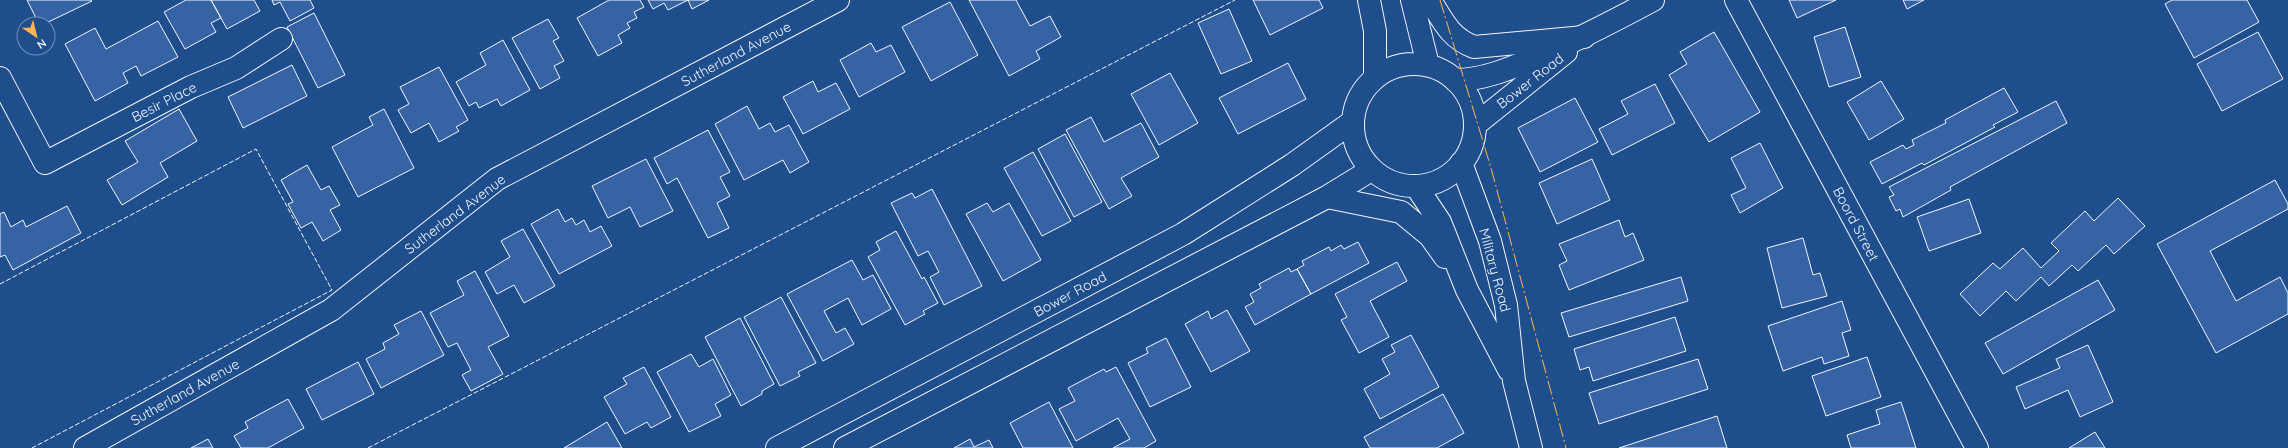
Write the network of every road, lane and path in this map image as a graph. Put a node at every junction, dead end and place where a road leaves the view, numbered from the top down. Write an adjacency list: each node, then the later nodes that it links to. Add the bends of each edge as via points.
1 (838, 0): 21 (main road, Sutherland Avenue, via 497,180 331,310)
2 (1370, 0): 10 (main road, via 1375,31)
3 (1412, 0): 9 (main road)
4 (1430, 0): 7 (main road, via 1460,42 1474,47)
5 (1653, 0): 7 (main road, Bower Road)
6 (1736, 0): 25 (main road, Boord Street)
7 (1584, 37): 12 (main road, Bower Road, via 1503,71 1473,80); 14 (main road, Bower Road)
8 (282, 39): 11 (main road, Besir Place, via 236,68 191,87 45,163)
9 (1428, 66): 10 (main road, via 1396,66); 12 (main road, via 1442,71)
10 (1375, 77): 13 (main road, via 1358,99)
11 (0, 78)
12 (1455, 80): 14 (main road, via 1465,91 1473,109)
13 (1352, 122): 16 (main road, via 1353,138 1362,159); 22 (main road, Bower Road, via 1292,165 1184,234)
14 (1475, 125): 15 (main road, via 1473,140)
15 (1461, 163): 17 (main road, via 1437,181); 20 (main road, Military Road, via 1490,242 1506,305)
16 (1371, 170): 17 (main road, via 1384,179); 18 (main road)
17 (1416, 186): 19 (main road, Military Road, via 1440,222)
18 (1327, 197): 19 (main road, via 1401,212 1430,236); 23 (main road)
19 (1467, 290): 20 (main road, Military Road)
20 (1514, 381): 24 (main road, Military Road)
21 (85, 448)
22 (777, 448)
23 (845, 448)
24 (1531, 448)
25 (1977, 448)

